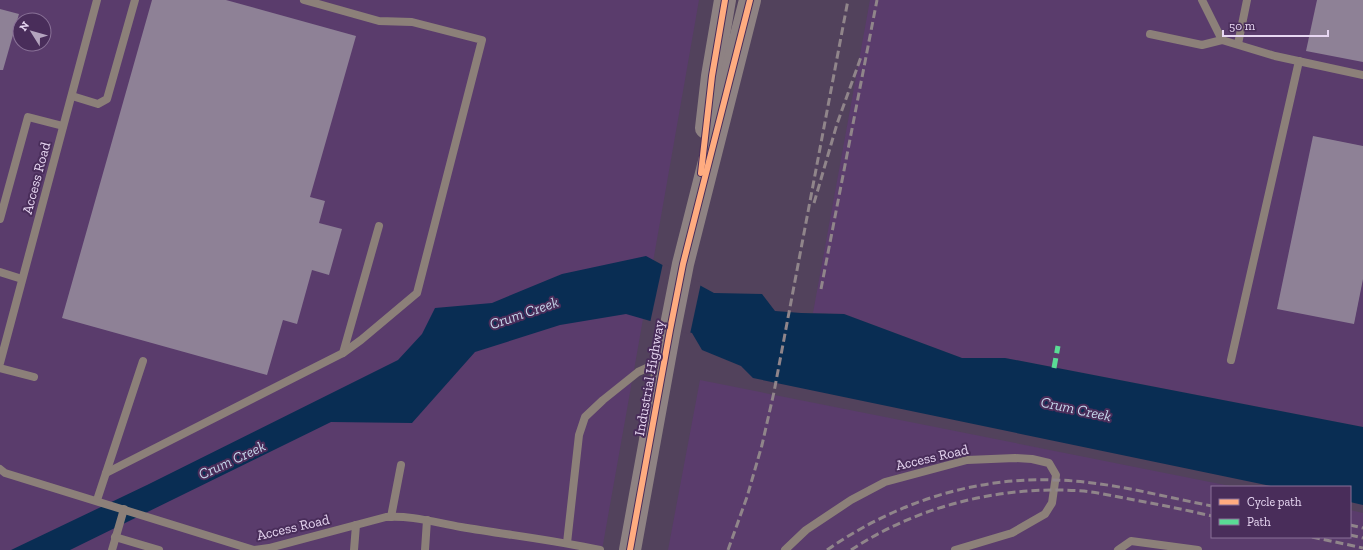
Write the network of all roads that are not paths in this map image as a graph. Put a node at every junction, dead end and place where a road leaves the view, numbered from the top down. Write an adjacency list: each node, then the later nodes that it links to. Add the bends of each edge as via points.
1 (97, 0): 13 (lane, Access Road)
2 (135, 0): 13 (lane, via 107,99 98,104)
3 (304, 0): 20 (lane, via 378,21 412,22 482,40 417,293)
4 (725, 0): 15 (main road, Industrial Highway, via 712,76)
5 (750, 0): 15 (main road, Industrial Highway)
6 (1202, 0): 9 (lane)
7 (1247, 0): 10 (lane)
8 (1150, 34): 9 (lane, via 1202,45)
9 (1222, 40): 10 (lane)
10 (1238, 44): 11 (lane)
11 (1299, 61): 12 (lane); 22 (lane)
12 (1363, 75)
13 (72, 96): 14 (lane, Access Road)
14 (63, 126): 16 (lane, via 28,116); 19 (lane, Access Road)
15 (697, 211): 21 (main road, Industrial Highway, via 683,264)
16 (0, 219)
17 (379, 226): 20 (lane)
18 (0, 272): 19 (lane)
19 (22, 279): 24 (lane, Access Road)
20 (343, 353): 29 (lane)
21 (664, 360): 36 (lane, via 638,372 585,417 579,434); 43 (main road, Industrial Highway)
22 (1231, 360)
23 (143, 361): 29 (lane)
24 (0, 363)
25 (0, 368): 26 (lane)
26 (34, 377)
27 (401, 465): 32 (lane)
28 (0, 469): 30 (lane, Access Road, via 5,473)
29 (106, 473): 30 (lane)
30 (97, 500): 31 (lane, Access Road)
31 (124, 509): 35 (lane); 39 (lane, Access Road)
32 (391, 517): 33 (lane, Access Road); 34 (lane, Access Road)
33 (427, 520): 36 (lane, Access Road); 41 (lane)
34 (356, 525): 39 (lane, Access Road); 40 (lane)
35 (115, 537): 37 (lane); 38 (lane)
36 (567, 543): 42 (lane, Access Road)
37 (112, 550)
38 (159, 550)
39 (254, 550)
40 (354, 550)
41 (425, 550)
42 (600, 550)
43 (630, 550)
44 (785, 550): 45 (lane, Access Road, via 806,530 884,482 967,460 1015,458 1049,463 1056,475 1052,503 1045,514 1012,533)
45 (955, 550)
46 (1118, 550): 47 (lane, via 1131,541)
47 (1198, 550)

